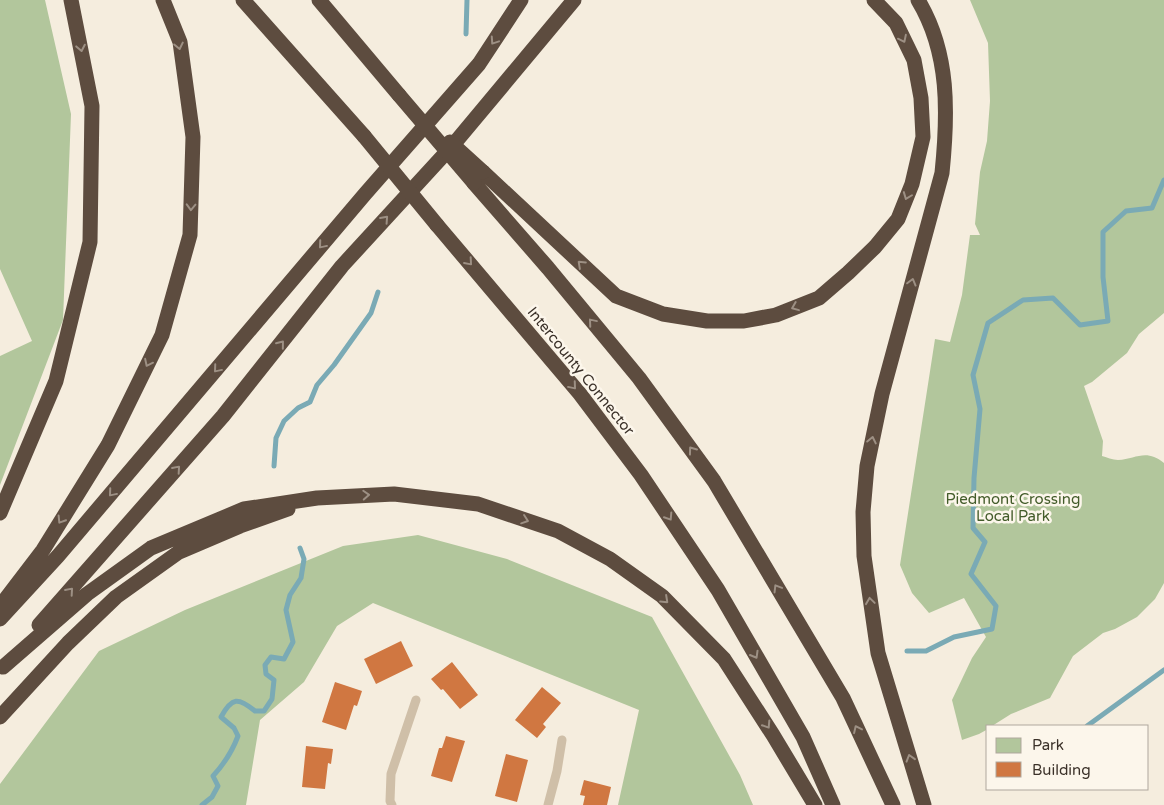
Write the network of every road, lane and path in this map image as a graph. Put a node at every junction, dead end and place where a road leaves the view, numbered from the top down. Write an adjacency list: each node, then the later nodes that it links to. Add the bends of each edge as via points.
1 (71, 0): 11 (highway, one-way to 11, via 92,106 90,242 56,381)
2 (163, 0): 12 (highway, one-way to 12, via 180,42 193,138 190,235 162,334 108,445 43,550)
3 (243, 0): 21 (highway, Intercounty Connector, one-way to 21, bridge, via 364,136 580,394 641,475 718,590 802,737)
4 (319, 0): 9 (highway, bridge, via 399,95)
5 (521, 0): 13 (highway, one-way to 13, via 479,64 58,556)
6 (574, 0): 14 (highway, one-way to 6, via 223,416 342,266 453,145)
7 (874, 0): 9 (highway, one-way to 9, via 896,24 914,60 921,98 923,137 912,184 898,219 875,247 819,298 776,315 744,321 707,321 663,314 616,296)
8 (918, 0): 23 (highway, one-way to 8, via 878,653 864,556 863,512 867,466 882,394 942,173 946,138 946,81 928,16)
9 (478, 177): 22 (highway, one-way to 9, via 843,698 714,481 639,378)
10 (317, 498): 14 (highway, via 244,509 151,548 87,594); 16 (highway, via 179,552 116,597 68,643); 20 (highway, one-way to 20, via 394,494 478,504 558,531 610,558 662,596 724,659)
11 (0, 514)
12 (0, 607)
13 (0, 619)
14 (1, 668)
15 (416, 700): 18 (lane, via 391,774)
16 (0, 717)
17 (562, 740): 19 (lane)
18 (392, 805)
19 (548, 805)
20 (815, 805)
21 (833, 805)
22 (893, 805)
23 (924, 805)

